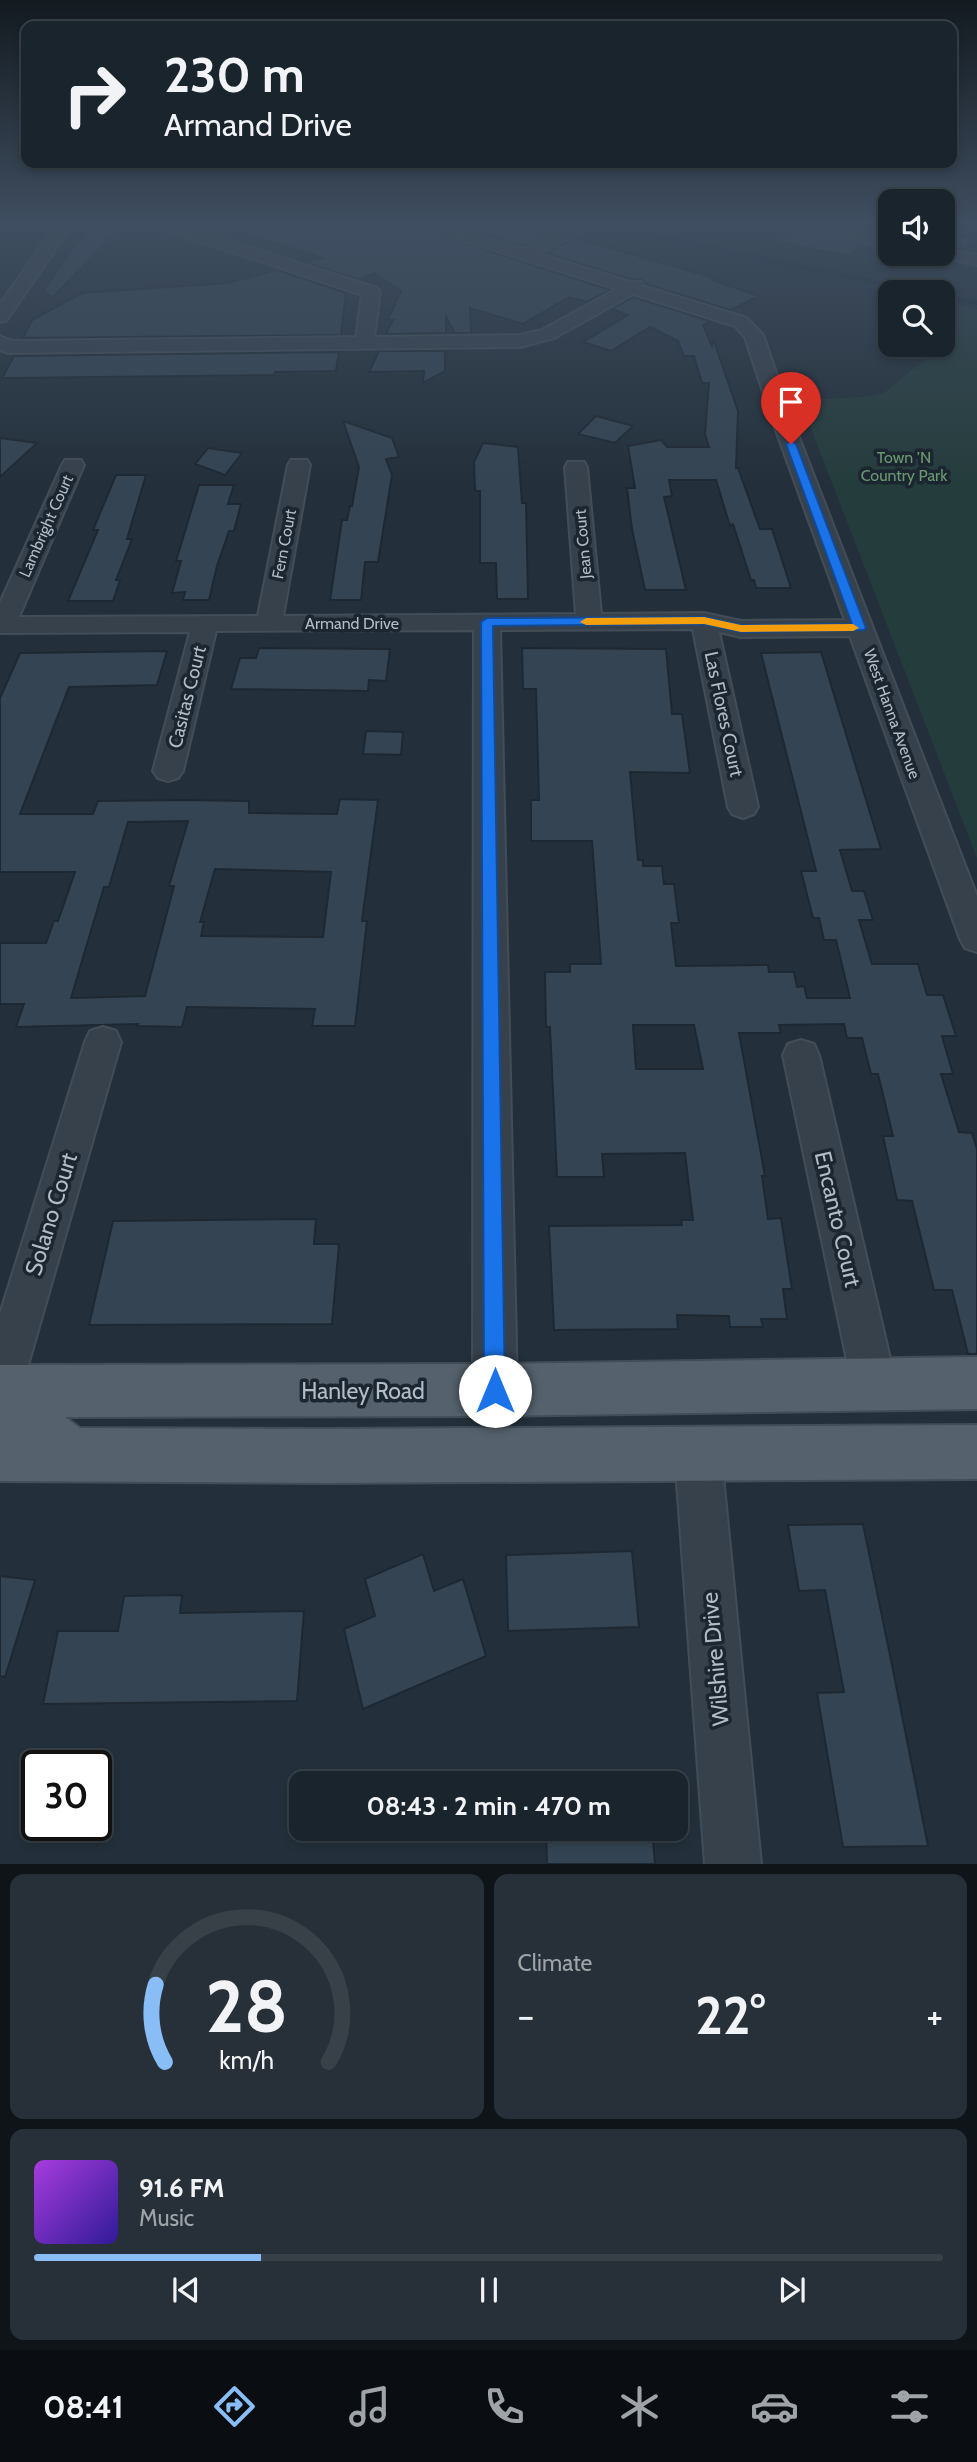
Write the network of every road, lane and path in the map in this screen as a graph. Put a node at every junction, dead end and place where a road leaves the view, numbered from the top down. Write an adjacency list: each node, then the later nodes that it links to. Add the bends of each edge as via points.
1 (368, 311): 5 (street)
2 (590, 311): 5 (street, via 548,334 520,341)
3 (711, 311): 9 (street, West Hanna Avenue, via 741,321 754,335)
4 (0, 342): 5 (street, via 8,347)
5 (364, 344)
6 (73, 465): 15 (street, Lambright Court)
7 (299, 465): 14 (street, Fern Court)
8 (576, 467): 12 (street, Jean Court)
9 (857, 620): 10 (street, Armand Drive, via 741,629); 18 (street, West Hanna Avenue)
10 (704, 621): 12 (street, Armand Drive); 17 (street, Las Flores Court)
11 (487, 622): 12 (street, Armand Drive); 14 (street, Armand Drive); 24 (street)
12 (589, 622)
13 (205, 624): 14 (street, Armand Drive); 15 (street, Armand Drive); 16 (street, Casitas Court)
14 (270, 624)
15 (1, 625)
16 (168, 771)
17 (743, 807)
18 (977, 939)
19 (103, 1042): 23 (street, Solano Court)
20 (801, 1055): 21 (street, Encanto Court)
21 (874, 1384): 22 (main road, Hanley Road); 24 (main road, Hanley Road)
22 (977, 1384)
23 (0, 1390): 24 (main road, Hanley Road); 27 (main road, via 31,1424)
24 (495, 1391)
25 (977, 1452): 28 (main road)
26 (0, 1454): 27 (main road)
27 (72, 1455): 28 (main road)
28 (698, 1455): 29 (street, Wilshire Drive)
29 (733, 1864)

